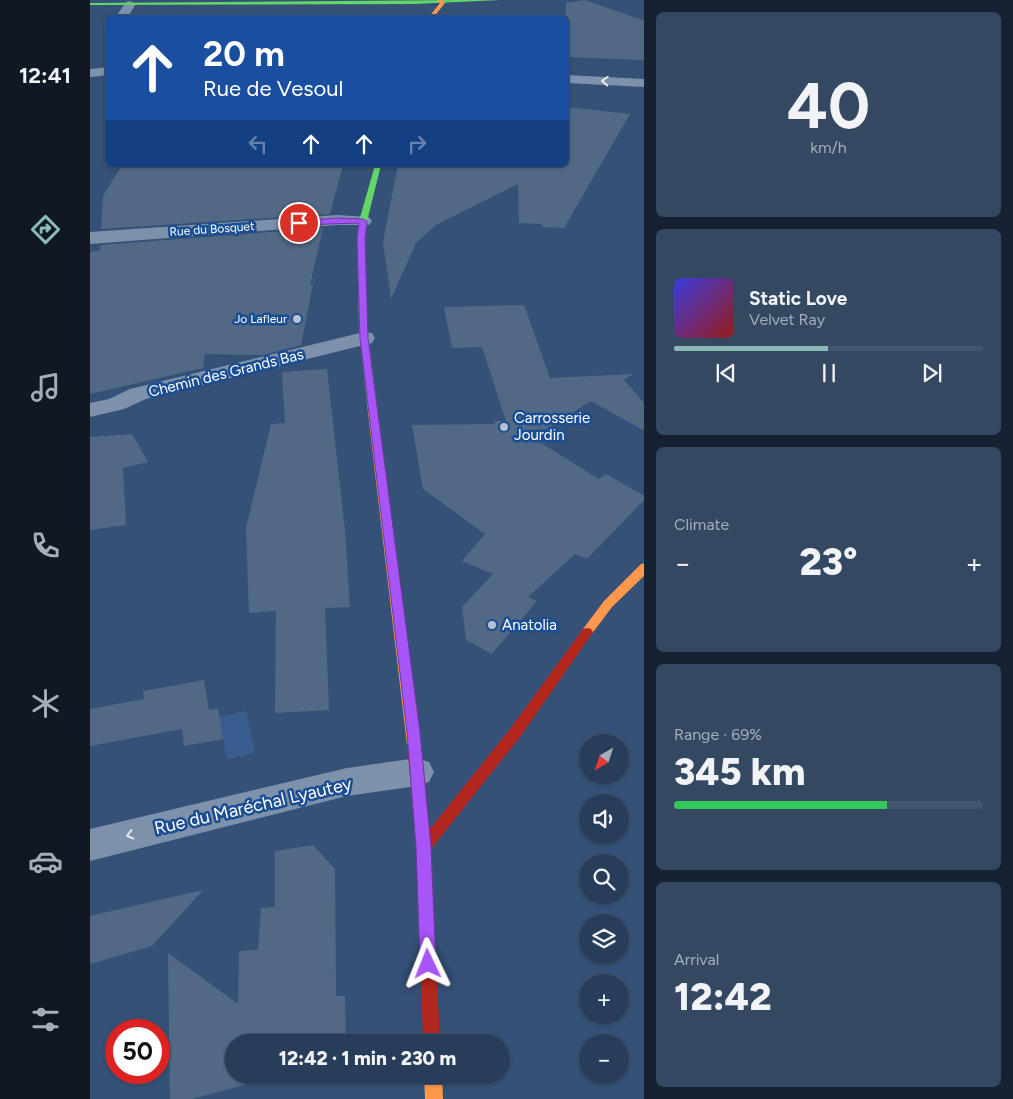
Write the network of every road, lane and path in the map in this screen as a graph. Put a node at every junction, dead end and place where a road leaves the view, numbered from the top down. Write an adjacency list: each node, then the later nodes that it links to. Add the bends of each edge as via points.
1 (90, 0): 2 (main road)
2 (115, 0)
3 (498, 0): 4 (main road)
4 (441, 1): 5 (main road); 10 (main road)
5 (414, 2): 7 (main road); 9 (main road, via 418,8)
6 (90, 4): 7 (main road)
7 (130, 4): 8 (street)
8 (123, 15)
9 (415, 15)
10 (432, 15)
11 (105, 71): 12 (street)
12 (90, 73)
13 (569, 79): 14 (street, one-way to 13)
14 (644, 83)
15 (377, 167): 16 (main road)
16 (363, 221): 17 (street, Rue du Bosquet, via 337,220); 18 (main road)
17 (90, 238)
18 (364, 338): 19 (street, Chemin des Grands Bas, via 138,394 116,404); 21 (main road)
19 (90, 410)
20 (644, 567): 23 (main road, via 608,604 515,733)
21 (417, 772): 22 (street, Rue du Maréchal Lyautey, one-way to 22, via 347,782); 23 (main road)
22 (90, 845)
23 (424, 847): 24 (main road)
24 (431, 1034)
25 (433, 1084): 26 (main road)
26 (434, 1099)

